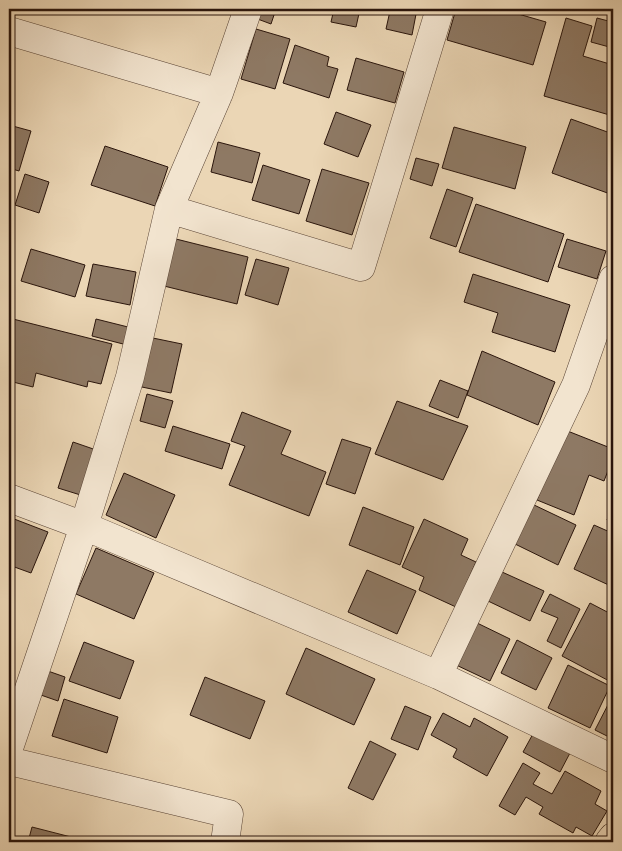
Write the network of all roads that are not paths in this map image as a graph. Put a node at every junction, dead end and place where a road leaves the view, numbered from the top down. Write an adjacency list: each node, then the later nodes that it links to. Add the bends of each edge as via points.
1 (248, 9): 4 (street)
2 (440, 9): 5 (street, via 361,268)
3 (9, 32): 4 (street)
4 (219, 93): 5 (street)
5 (169, 209): 8 (street, via 130,377)
6 (613, 279): 9 (street, via 576,385)
7 (9, 498): 8 (street)
8 (84, 526): 9 (street); 10 (street)
9 (438, 675): 11 (street)
10 (9, 748)
11 (613, 759)
12 (9, 761): 14 (street, via 229,814)
13 (613, 837): 15 (highway)
14 (225, 842)
15 (609, 842)

